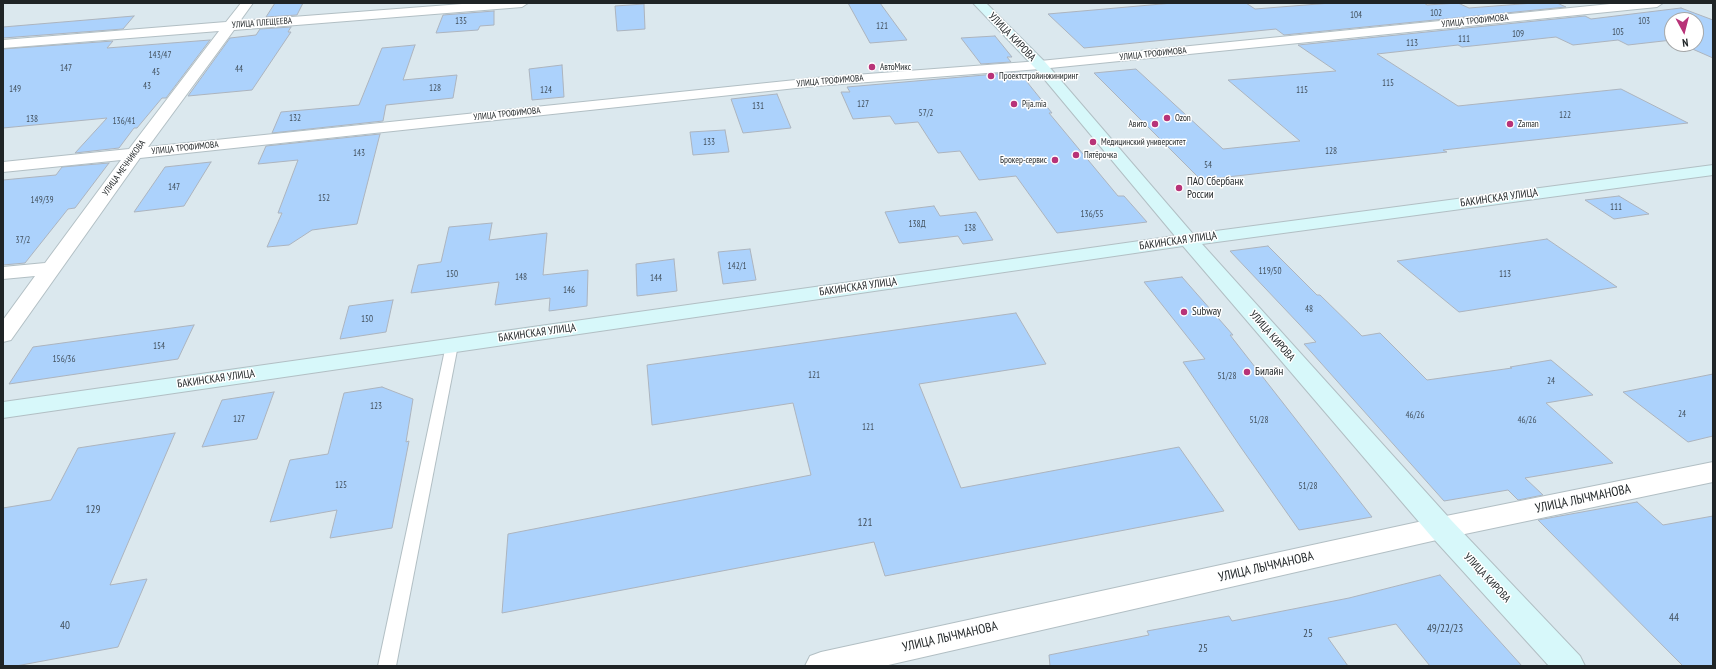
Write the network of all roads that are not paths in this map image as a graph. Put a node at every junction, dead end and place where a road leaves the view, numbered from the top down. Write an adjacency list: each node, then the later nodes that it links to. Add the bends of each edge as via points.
1 (247, 3): 5 (street, УЛИЦА МЕЧНИКОВА)
2 (522, 3): 5 (street, УЛИЦА ПЛЕЩЕЕВА)
3 (979, 3): 7 (main road, УЛИЦА КИРОВА)
4 (1657, 3): 7 (street, УЛИЦА ТРОФИМОВА)
5 (230, 25): 6 (street, УЛИЦА ПЛЕЩЕЕВА); 8 (street, УЛИЦА МЕЧНИКОВА)
6 (3, 44)
7 (1040, 65): 8 (street, УЛИЦА ТРОФИМОВА, via 815,82); 11 (main road, УЛИЦА КИРОВА)
8 (134, 154): 9 (street, УЛИЦА ТРОФИМОВА); 12 (street, УЛИЦА МЕЧНИКОВА)
9 (3, 167)
10 (1713, 170): 11 (main road, БАКИНСКАЯ УЛИЦА)
11 (1188, 240): 15 (main road, БАКИНСКАЯ УЛИЦА); 18 (main road, УЛИЦА КИРОВА)
12 (52, 268): 13 (street); 14 (street, УЛИЦА МЕЧНИКОВА)
13 (3, 273)
14 (3, 335)
15 (452, 345): 16 (main road, БАКИНСКАЯ УЛИЦА); 19 (lane)
16 (3, 410)
17 (1713, 472): 18 (street, УЛИЦА ЛЫЧМАНОВА)
18 (1441, 528): 20 (street, УЛИЦА ЛЫЧМАНОВА); 21 (main road, УЛИЦА КИРОВА)
19 (387, 666)
20 (821, 666)
21 (1569, 666)

